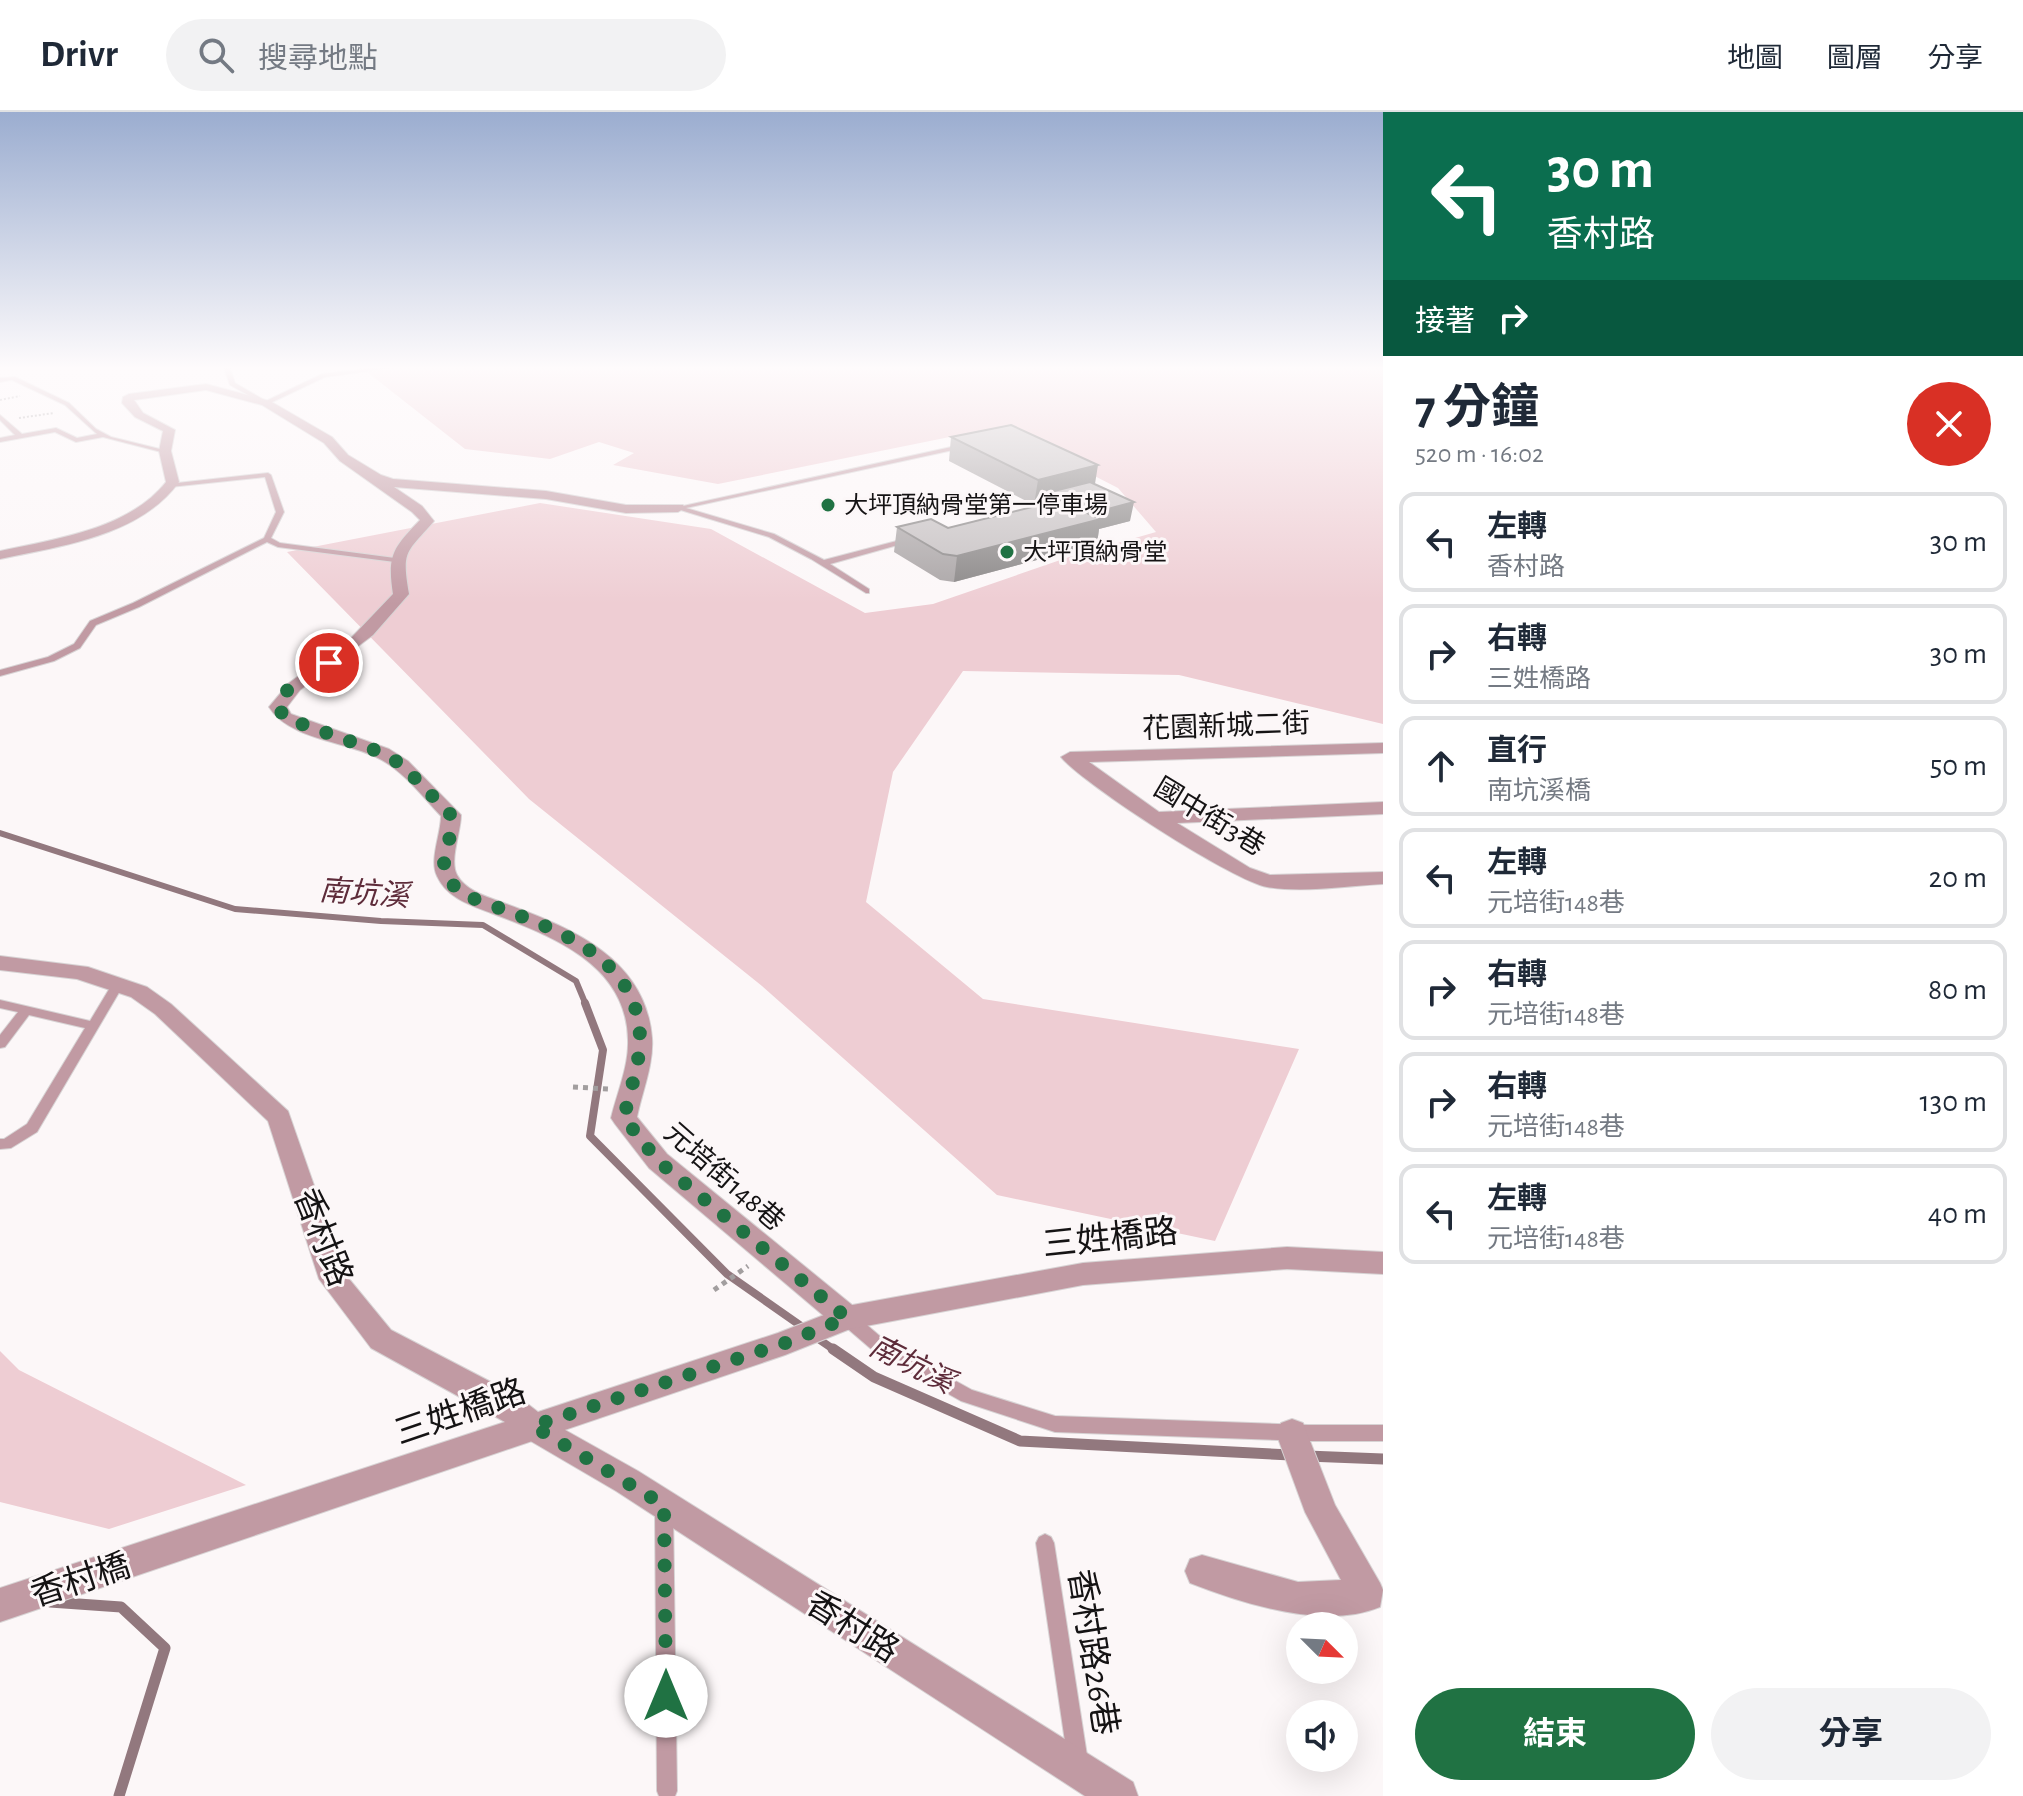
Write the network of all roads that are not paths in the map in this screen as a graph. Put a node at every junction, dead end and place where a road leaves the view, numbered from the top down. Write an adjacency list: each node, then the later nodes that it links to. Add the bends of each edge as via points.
1 (148, 447): 5 (lane)
2 (166, 447): 5 (street)
3 (332, 447): 6 (street)
4 (961, 447): 10 (lane)
5 (165, 451): 7 (street)
6 (376, 478): 8 (street); 9 (street)
7 (170, 485): 12 (lane, via 268,475 280,512); 13 (street, via 146,510)
8 (428, 486): 9 (street); 10 (street, via 546,495 626,509)
9 (394, 496): 14 (street, via 427,521)
10 (678, 508): 15 (lane, via 758,530)
11 (924, 536): 15 (lane)
12 (267, 539): 14 (lane, via 278,545); 17 (lane, via 93,623 77,646)
13 (0, 555)
14 (395, 560): 31 (street, 元培街148巷, via 401,594 390,610 329,663 288,689 278,707 285,718 383,753 451,815 443,875 449,884 594,951 618,975 635,1000 640,1041 624,1118 658,1161)
15 (824, 563): 16 (lane)
16 (866, 591)
17 (0, 673)
18 (1383, 748): 19 (street, 花園新城二街)
19 (1070, 757): 21 (street, 國中街3巷)
20 (1383, 808): 21 (street)
21 (1155, 818): 22 (street, 國中街3巷, via 1267,881)
22 (1383, 878)
23 (0, 963): 24 (street, 香村路, via 80,972)
24 (118, 984): 27 (lane); 32 (street, 香村路, via 163,1009 279,1117 333,1279 381,1339 505,1405)
25 (0, 1004): 26 (lane)
26 (26, 1010): 27 (lane); 28 (lane)
27 (93, 1026): 29 (lane, via 32,1128)
28 (0, 1044)
29 (0, 1144)
30 (1383, 1263): 31 (street, 三姓橋路, via 1287,1258 1083,1274)
31 (847, 1318): 32 (street, 三姓橋路); 33 (lane, 元培街148巷, via 883,1349 967,1396 1055,1424)
32 (533, 1426): 35 (street, 香村路); 37 (street, 三姓橋路)
33 (1292, 1433): 34 (lane, 元培街148巷); 38 (street, via 1321,1512 1368,1595 1298,1599)
34 (1383, 1433)
35 (664, 1505): 40 (street, 香村路); 41 (lane)
36 (1045, 1543): 40 (lane, 香村路26巷)
37 (161, 1553): 39 (street, 香村橋)
38 (1202, 1571)
39 (0, 1605)
40 (1079, 1770): 42 (street, 香村路)
41 (667, 1791)
42 (1119, 1796)

